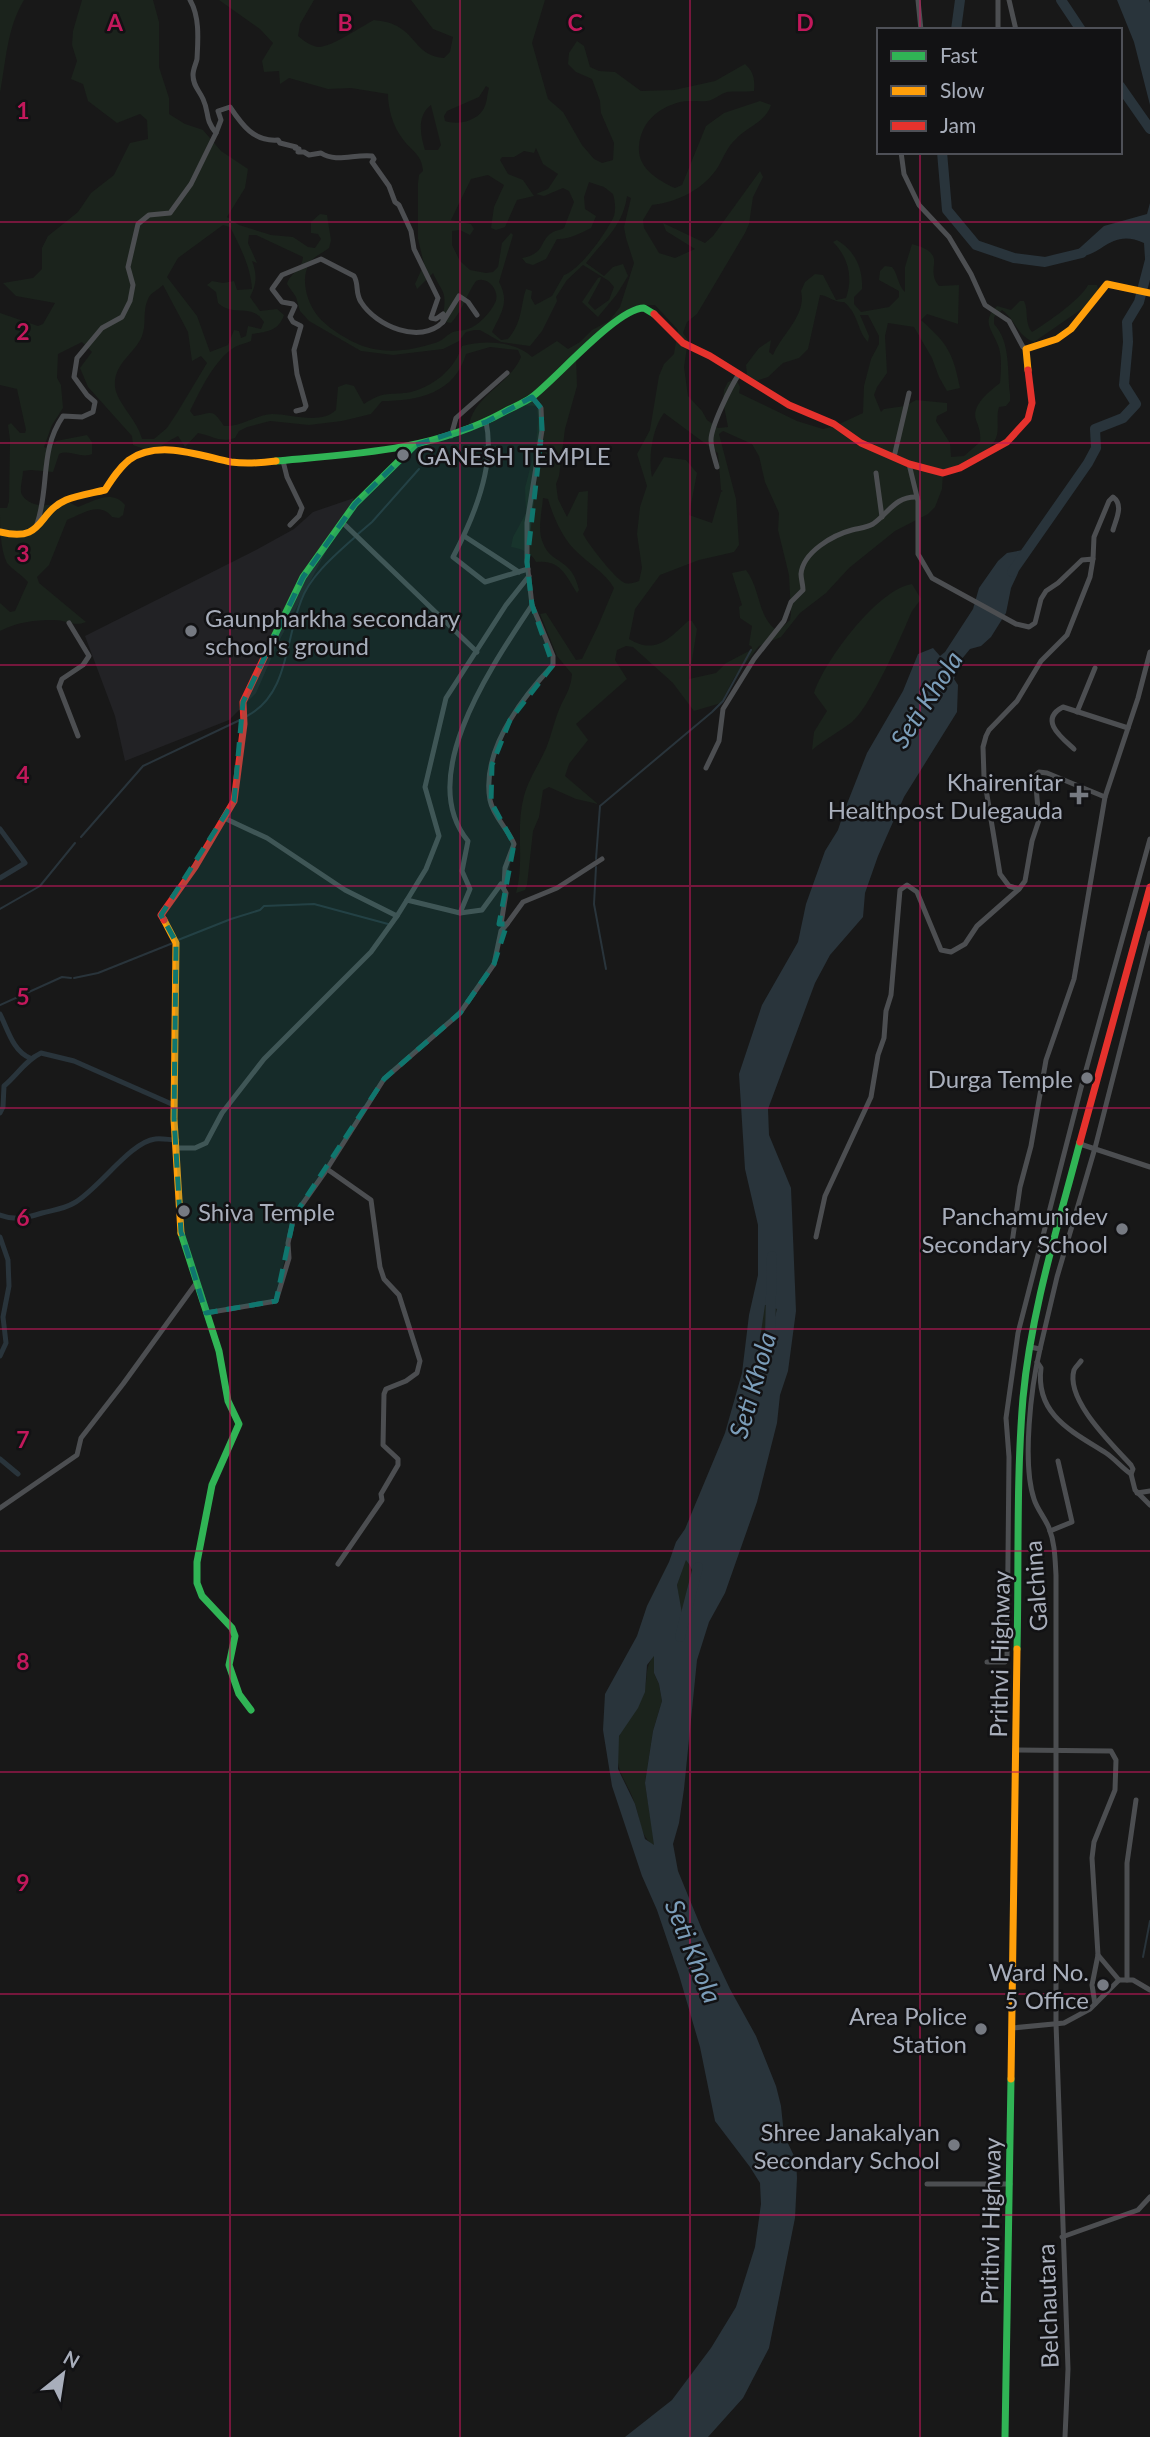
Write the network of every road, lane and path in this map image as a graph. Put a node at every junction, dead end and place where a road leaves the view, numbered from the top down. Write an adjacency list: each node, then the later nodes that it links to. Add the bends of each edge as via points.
1 (190, 0): 8 (street, via 198,32 193,74 207,122)
2 (918, 0): 5 (street)
3 (998, 0): 6 (street)
4 (1009, 0): 7 (street)
5 (921, 28)
6 (998, 28)
7 (1016, 28)
8 (216, 133): 12 (street, via 221,120 218,111 230,107 246,130 296,147 298,152 338,158 372,156 399,205 414,250 438,298 431,318 443,314); 31 (street, via 191,184 170,212 149,215 138,224 128,267 131,301 122,317 102,328 78,358 74,377 95,402 93,412 82,417 63,416 52,432)
9 (901, 154): 13 (street, via 904,174 919,205 949,237 985,305 1009,321)
10 (1149, 293): 13 (main road, via 1107,284 1071,329)
11 (477, 315): 12 (street, via 459,296)
12 (443, 322): 18 (street, via 412,333 393,329 362,303 354,276 321,259 282,275 272,289 282,302 295,306 290,317 301,326 295,350 306,406)
13 (1026, 349): 24 (main road, via 1031,411 1014,435 951,471)
14 (507, 373): 20 (street, via 456,418)
15 (740, 374): 17 (main road, via 683,343 655,314 638,308 591,342); 22 (main road, via 789,405); 25 (street, via 713,426 710,441)
16 (909, 393): 22 (street)
17 (532, 397): 19 (main road); 37 (street, via 541,408 542,430 527,523)
18 (296, 411)
19 (486, 422): 20 (main road); 34 (street, via 490,439 487,466)
20 (451, 436): 21 (main road)
21 (415, 445): 23 (main road); 29 (main road, via 355,503)
22 (894, 457): 24 (main road)
23 (283, 461): 30 (street, via 302,508); 31 (main road, via 233,462 184,450 146,453 120,468 104,489 64,501)
24 (909, 464): 27 (street)
25 (717, 467)
26 (876, 473): 28 (street)
27 (917, 497): 28 (street, via 887,509); 35 (street, via 918,554 932,578 1016,624 1029,627 1035,623 1046,591 1082,560)
28 (882, 517): 47 (street, via 869,527 838,534 809,556 801,575 803,590 723,709 719,741)
29 (342, 522): 40 (street); 49 (main road, via 303,577 243,702 234,801)
30 (290, 525)
31 (35, 530): 33 (main road, via 16,536)
32 (1113, 530): 35 (street, via 1119,506 1113,497 1094,537)
33 (0, 532)
34 (464, 536): 36 (street); 36 (street, via 453,557 485,582)
35 (1093, 559): 54 (street, via 1068,635 1041,661 1017,701 989,730 983,747 1000,874 1009,886)
36 (519, 572): 37 (street)
37 (528, 573): 38 (street); 40 (street)
38 (532, 605): 52 (street, via 553,665 510,720 492,765 491,802 514,844); 56 (street, via 477,693 450,770 454,821 468,841 462,871 470,889)
39 (69, 623): 45 (street, via 89,656 62,679 60,687)
40 (477, 652): 55 (street, via 446,698 425,787 439,836)
41 (1150, 652): 44 (street)
42 (1095, 668): 43 (street)
43 (1077, 712): 44 (street); 46 (street, via 1063,707 1053,723 1063,741)
44 (1128, 728): 48 (street)
45 (78, 736)
46 (1074, 748)
47 (706, 768)
48 (1105, 797): 54 (street, via 1047,773 1035,776 1039,820); 67 (street, via 1074,979 1046,1060)
49 (224, 818): 57 (street, via 267,838 345,890); 62 (main road, via 161,915 176,943)
50 (1150, 839): 68 (street)
51 (602, 859): 58 (street, via 557,888 523,902)
52 (504, 886): 56 (street, via 496,888 482,910); 58 (street, via 501,924)
53 (1150, 887): 59 (main road, Prithvi Highway)
54 (1019, 889): 66 (street, via 951,953 940,950 917,892 907,885 900,890 891,995 871,1097 825,1196)
55 (407, 900): 56 (street); 57 (street)
56 (460, 913)
57 (397, 916): 62 (street, via 371,952 264,1059 222,1113 206,1143)
58 (507, 925): 65 (street, via 501,931 494,964 460,1013 384,1079)
59 (1137, 935): 60 (street); 61 (main road, Prithvi Highway)
60 (1150, 937): 63 (street, Galchina)
61 (1080, 1144): 63 (street); 69 (main road, Prithvi Highway)
62 (177, 1148): 70 (main road, via 181,1232)
63 (1095, 1148): 64 (street); 73 (street, Galchina)
64 (1150, 1167)
65 (327, 1169): 71 (street, via 294,1216 289,1258 276,1301); 83 (street, via 371,1200 380,1267 399,1295 420,1361 417,1373 386,1389 383,1445 398,1459 398,1465 382,1500)
66 (816, 1237)
67 (1012, 1243)
68 (1034, 1267): 69 (street); 84 (street, via 1018,1333 1006,1418 1007,1659 1000,1664)
69 (1047, 1272): 72 (main road, Prithvi Highway)
70 (197, 1282): 71 (main road); 81 (street, via 81,1438 77,1455)
71 (206, 1313): 85 (main road, via 228,1401 239,1424 212,1485 197,1583 202,1596 232,1628 235,1636 229,1665 239,1694)
72 (1030, 1347): 73 (street); 86 (main road, Prithvi Highway, via 1022,1415)
73 (1040, 1349): 75 (street, Galchina)
74 (1081, 1361): 77 (street, via 1074,1370 1074,1385 1082,1405 1131,1465)
75 (1037, 1363): 77 (street, via 1048,1408 1079,1438); 82 (street, Galchina, via 1029,1467 1034,1500)
76 (1058, 1461): 82 (street, via 1072,1522)
77 (1130, 1474): 79 (street)
78 (1150, 1491): 79 (street)
79 (1137, 1493): 80 (street)
80 (1150, 1505)
81 (0, 1508)
82 (1050, 1531): 87 (street, Galchina, via 1056,1576)
83 (338, 1564)
84 (987, 1662)
85 (251, 1710)
86 (1017, 1750): 87 (street); 95 (main road, Prithvi Highway)
87 (1056, 1751): 89 (street, via 1111,1751 1116,1760 1113,1798 1092,1858); 94 (street, Galchina)
88 (1136, 1800): 91 (street, via 1127,1863)
89 (1098, 1955): 90 (street); 93 (street, via 1092,1985)
90 (1119, 1980): 91 (street); 93 (street)
91 (1127, 1980): 92 (street)
92 (1150, 1990)
93 (1095, 2004): 94 (street, via 1064,2023)
94 (1056, 2023): 95 (street); 99 (street, Belchautara)
95 (1012, 2028): 96 (main road, Prithvi Highway)
96 (1010, 2183): 97 (street); 100 (main road, Prithvi Highway)
97 (927, 2185)
98 (1150, 2197): 99 (street, via 1138,2210)
99 (1062, 2237): 101 (street, Belchautara, via 1068,2368)
100 (1005, 2437)
101 (1065, 2437)

